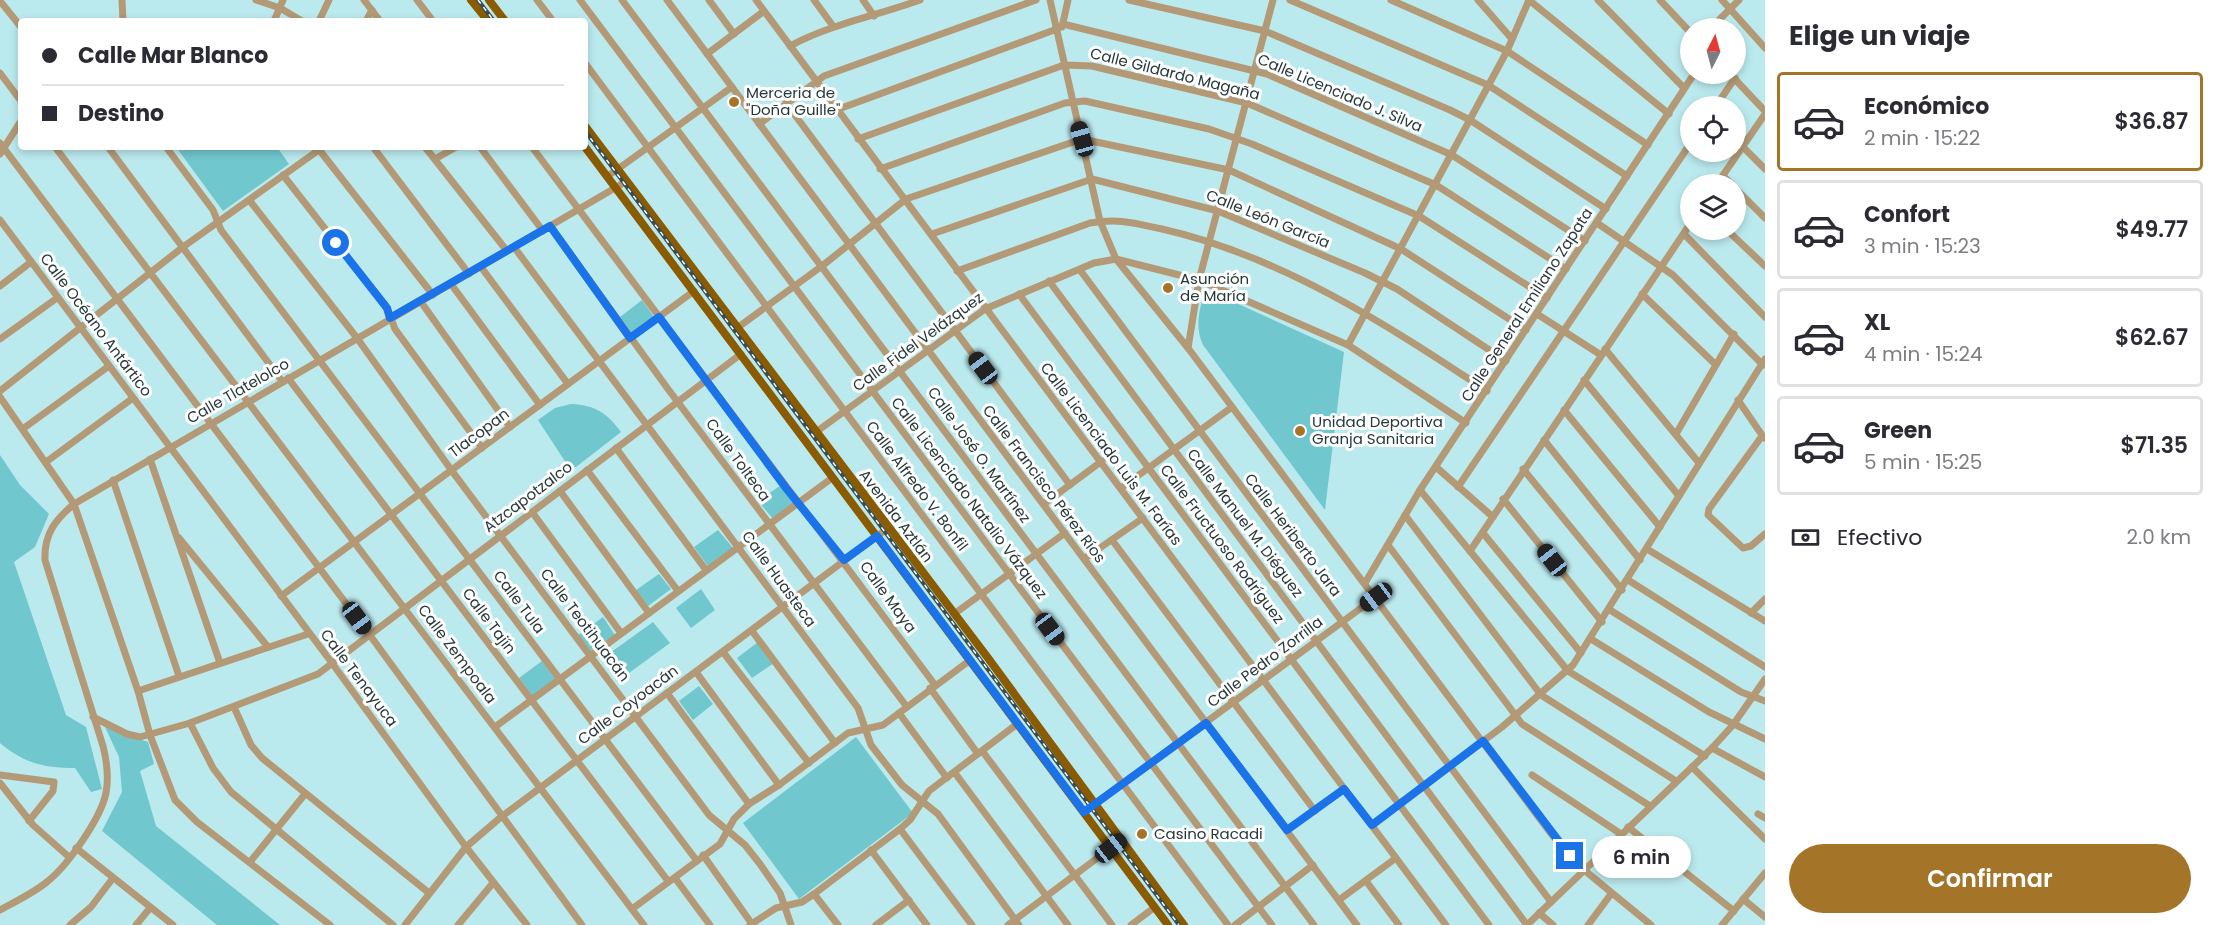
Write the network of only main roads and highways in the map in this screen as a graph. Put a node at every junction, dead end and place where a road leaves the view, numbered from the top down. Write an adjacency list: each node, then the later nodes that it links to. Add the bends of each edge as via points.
1 (471, 0): 3 (main road)
2 (489, 0): 4 (main road)
3 (486, 18)
4 (503, 18)
5 (588, 130): 8 (main road, Avenida Aztlán)
6 (587, 150): 7 (main road, Avenida Aztlán)
7 (1168, 925)
8 (1184, 925)

